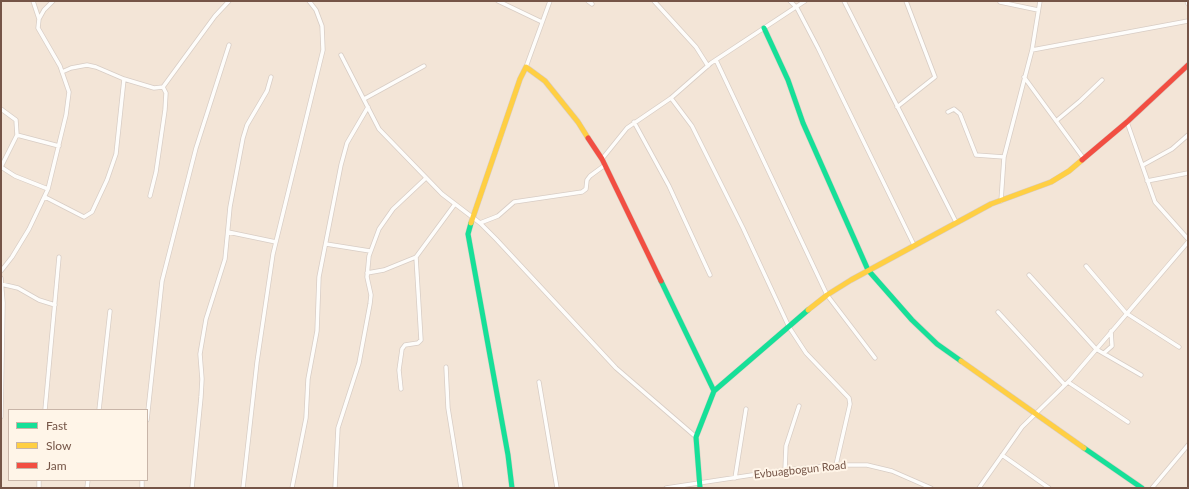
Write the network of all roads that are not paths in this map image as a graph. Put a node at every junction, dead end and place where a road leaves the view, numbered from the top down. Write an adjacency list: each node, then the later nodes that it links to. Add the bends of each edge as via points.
1 (33, 1): 20 (street)
2 (53, 1): 20 (street)
3 (229, 1): 37 (street)
4 (310, 1): 69 (street, via 322,26 323,50)
5 (498, 1): 22 (street)
6 (550, 1): 22 (street)
7 (588, 1): 16 (street)
8 (654, 1): 30 (street, via 696,46)
9 (790, 1): 18 (street)
10 (805, 1): 18 (street)
11 (844, 1): 41 (street)
12 (906, 1): 41 (street, via 935,77)
13 (1040, 1): 19 (street)
14 (1188, 1): 17 (street)
15 (1000, 2): 19 (street)
16 (592, 4)
17 (1188, 4)
18 (797, 8): 23 (street); 72 (street)
19 (1038, 10): 25 (street)
20 (39, 19): 32 (street, via 38,28)
21 (1188, 21): 25 (street)
22 (542, 22): 31 (street)
23 (764, 28): 27 (street); 77 (street)
24 (229, 45): 105 (street, via 196,148 162,281)
25 (1032, 50): 34 (street)
26 (341, 56): 39 (street)
27 (716, 60): 30 (street); 84 (street)
28 (1188, 65): 46 (street)
29 (424, 66): 39 (street)
30 (708, 66): 38 (street)
31 (526, 67): 51 (street, via 539,75 550,87); 64 (street)
32 (62, 72): 35 (street, via 87,65); 49 (street, via 69,92)
33 (271, 77): 67 (street, via 267,91 247,125 243,138)
34 (1024, 77): 44 (street); 50 (street)
35 (124, 79): 37 (street, via 154,88); 61 (street, via 116,154 92,212 84,217)
36 (1102, 80): 44 (street)
37 (163, 87): 60 (street, via 166,93 165,110)
38 (671, 98): 45 (street); 89 (street, via 692,126 702,145)
39 (364, 99): 40 (street)
40 (368, 107): 57 (street, via 379,129); 71 (street, via 347,143)
41 (897, 107): 65 (street)
42 (1, 109): 47 (street, via 16,120)
43 (948, 112): 50 (street, via 954,109 960,114 976,155)
44 (1056, 121): 52 (street)
45 (634, 122): 51 (street); 80 (street, via 669,186)
46 (1127, 122): 52 (street); 54 (street)
47 (16, 135): 49 (street); 55 (street)
48 (1188, 135): 54 (street, via 1172,149)
49 (59, 146): 59 (street)
50 (1004, 157): 62 (street)
51 (602, 158): 53 (street)
52 (1084, 159): 62 (street, via 1051,182)
53 (604, 165): 66 (street, via 590,176 586,189 582,192 514,202 498,216); 100 (street)
54 (1143, 165): 58 (street)
55 (1, 167): 59 (street, via 15,176)
56 (1188, 173): 58 (street)
57 (426, 178): 63 (street); 73 (street, via 393,209 379,229)
58 (1147, 181): 68 (street, via 1155,202)
59 (48, 189): 61 (street)
60 (150, 196)
61 (45, 197): 78 (street, via 12,257)
62 (1001, 201): 65 (street)
63 (455, 204): 64 (street); 75 (street)
64 (472, 217): 66 (street); 121 (street, via 468,234 470,248)
65 (956, 222): 72 (street)
66 (480, 223): 109 (street, via 616,368)
67 (228, 232): 69 (street); 116 (street, via 225,260 206,319 200,354 201,397)
68 (1188, 239)
69 (276, 242): 117 (street, via 257,362)
70 (1188, 242): 88 (street)
71 (326, 244): 73 (street); 118 (street, via 320,277 317,331 308,379 306,418)
72 (914, 245): 77 (street)
73 (370, 251): 79 (street)
74 (59, 257): 85 (street)
75 (416, 257): 79 (street, via 384,270); 99 (street, via 421,340 405,345 402,349 399,370)
76 (1086, 266): 88 (street)
77 (868, 270): 84 (street); 106 (street, via 937,344)
78 (1, 271)
79 (367, 273): 119 (street, via 370,304 359,363 338,428)
80 (710, 275)
81 (1029, 275): 92 (street)
82 (1, 278): 83 (street)
83 (1, 284): 85 (street, via 18,288); 107 (street)
84 (827, 295): 89 (street); 94 (street)
85 (55, 305): 102 (street)
86 (110, 311): 103 (street)
87 (998, 312): 98 (street)
88 (1126, 313): 90 (street); 91 (street)
89 (789, 327): 100 (street); 112 (street, via 806,353 849,398 850,404)
90 (1111, 331): 92 (street); 93 (street, via 1112,346)
91 (1179, 347)
92 (1096, 349): 93 (street); 98 (street)
93 (1104, 353): 96 (street)
94 (875, 358)
95 (446, 367): 120 (street, via 448,408)
96 (1141, 375)
97 (539, 382): 122 (street)
98 (1066, 384): 106 (street); 108 (street)
99 (401, 389)
100 (714, 392): 109 (street)
101 (799, 406): 113 (street, via 786,446)
102 (45, 409)
103 (99, 409)
104 (746, 409): 114 (street)
105 (148, 411)
106 (1035, 415): 111 (street, via 1022,427); 127 (street)
107 (1, 417)
108 (1128, 422)
109 (696, 437): 115 (street)
110 (1188, 444): 128 (street)
111 (1002, 455): 125 (street); 126 (street)
112 (836, 465): 113 (street, Evbuagbogun Road); 124 (street, Evbuagbogun Road, via 867,465 892,471)
113 (785, 470): 114 (street, Evbuagbogun Road)
114 (735, 478): 115 (street, Evbuagbogun Road)
115 (699, 486): 123 (street, Evbuagbogun Road)
116 (192, 488)
117 (243, 488)
118 (292, 488)
119 (335, 488)
120 (461, 488)
121 (512, 488)
122 (557, 488)
123 (666, 488)
124 (931, 488)
125 (979, 488)
126 (1049, 488)
127 (1142, 488)
128 (1152, 488)

